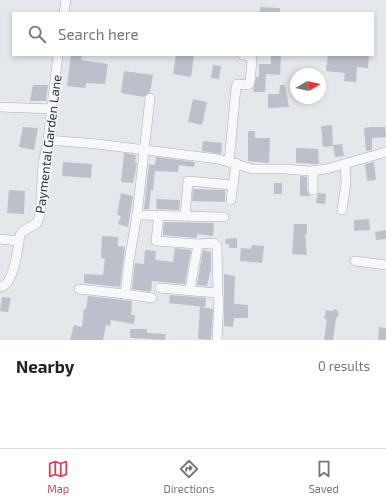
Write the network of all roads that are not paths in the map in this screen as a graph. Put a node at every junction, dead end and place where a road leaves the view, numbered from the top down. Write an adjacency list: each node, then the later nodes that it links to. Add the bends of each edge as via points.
1 (66, 0): 2 (street)
2 (64, 12)
3 (58, 56): 7 (street, Paymental Garden Lane)
4 (250, 56): 11 (street, via 250,83 237,84 236,88)
5 (150, 98): 9 (street)
6 (0, 107): 7 (street)
7 (52, 109): 8 (street, Paymental Garden Lane)
8 (48, 140): 9 (street); 23 (street, Paymental Garden Lane, via 43,164 40,215 37,223 22,230)
9 (144, 150): 11 (street); 18 (street)
10 (386, 152): 12 (street)
11 (233, 162): 13 (street, via 252,169); 14 (street)
12 (345, 164): 13 (street); 17 (street)
13 (313, 171): 15 (street)
14 (233, 185): 16 (street); 20 (street, via 188,181)
15 (313, 190)
16 (231, 200)
17 (342, 210)
18 (137, 215): 19 (street); 31 (street)
19 (159, 215): 20 (street); 24 (street, via 156,241)
20 (185, 216): 21 (street)
21 (224, 217)
22 (0, 239): 23 (street)
23 (19, 241): 27 (street, Paymental Garden Lane, via 10,281)
24 (198, 244): 30 (street); 32 (street, via 214,243 217,246)
25 (355, 261): 26 (street)
26 (386, 265)
27 (0, 287)
28 (160, 288): 30 (street)
29 (79, 289): 31 (street)
30 (190, 290): 32 (street, via 212,292)
31 (125, 294): 33 (street)
32 (218, 296): 34 (street)
33 (152, 298)
34 (217, 340)

